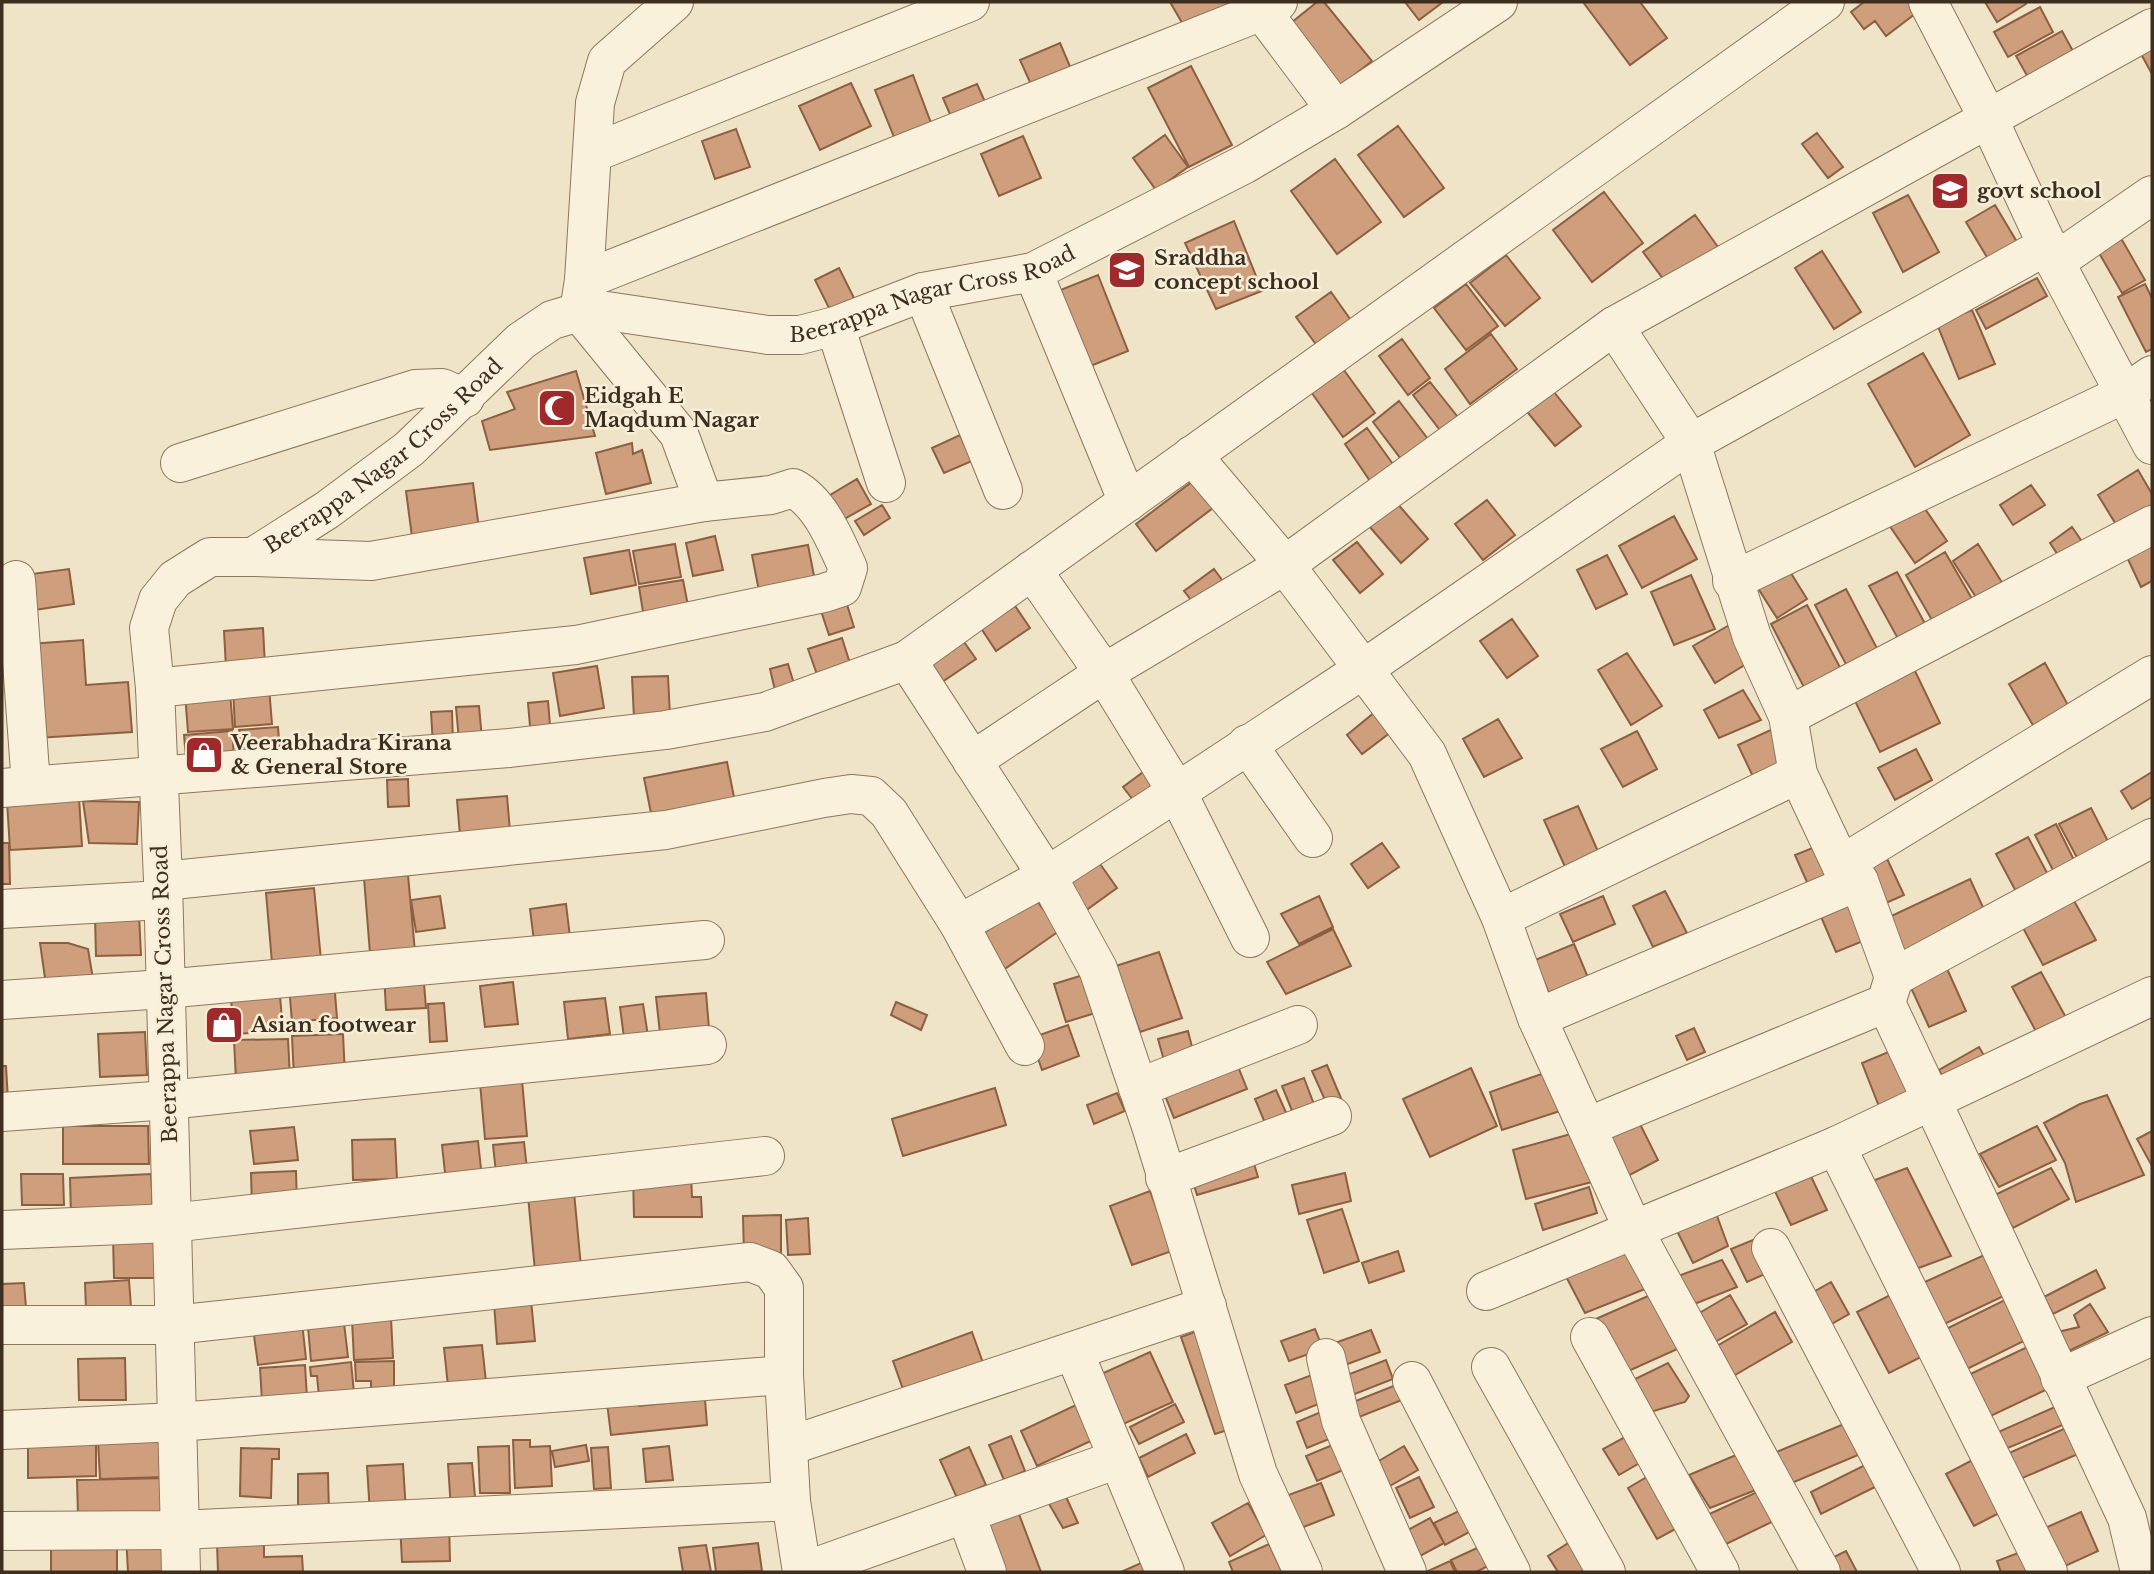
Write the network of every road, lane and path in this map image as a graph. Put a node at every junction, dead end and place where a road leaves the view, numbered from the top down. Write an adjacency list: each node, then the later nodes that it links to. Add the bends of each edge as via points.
1 (674, 2): 10 (street, via 607,61 595,103)
2 (970, 2): 10 (street)
3 (1498, 2): 8 (street, Beerappa Nagar Cross Road)
4 (1825, 2): 22 (street)
5 (1928, 2): 9 (street)
6 (1265, 5): 8 (street); 15 (street)
7 (2152, 28): 9 (street)
8 (1336, 110): 13 (street, Beerappa Nagar Cross Road, via 1245,164)
9 (1988, 118): 12 (street); 17 (street)
10 (593, 153): 15 (street)
11 (2152, 195): 12 (street)
12 (2051, 254): 18 (street); 20 (street)
13 (1033, 272): 14 (street, Beerappa Nagar Cross Road); 27 (street)
14 (923, 292): 16 (street, Beerappa Nagar Cross Road); 25 (street)
15 (581, 296): 16 (street, Beerappa Nagar Cross Road, via 607,311 768,335 800,335); 19 (street, Beerappa Nagar Cross Road, via 520,341); 26 (street, via 679,434)
16 (835, 326): 24 (street)
17 (1614, 326): 20 (street); 30 (street)
18 (2139, 384): 21 (street); 33 (street)
19 (465, 398): 23 (street, via 442,388 415,389); 29 (street, Beerappa Nagar Cross Road, via 373,477)
20 (1691, 443): 33 (street); 35 (street)
21 (2152, 445)
22 (1192, 455): 27 (street); 30 (street)
23 (180, 463)
24 (886, 483)
25 (1003, 490)
26 (704, 502): 29 (street, via 371,561); 38 (street, via 793,488 808,496 848,568 842,587 576,645)
27 (1128, 502): 31 (street)
28 (2152, 524): 39 (street)
29 (253, 557): 38 (street, Beerappa Nagar Cross Road, via 210,557 175,579 158,600 149,628)
30 (1285, 565): 35 (street); 36 (street)
31 (1032, 570): 34 (street); 36 (street)
32 (16, 580): 44 (street)
33 (1732, 581): 39 (street)
34 (907, 660): 41 (street); 43 (street, via 765,712 666,730 510,748)
35 (1366, 668): 40 (street); 52 (street, via 1427,754)
36 (1104, 673): 41 (street); 45 (street)
37 (2152, 675): 48 (street)
38 (155, 688): 43 (street, Beerappa Nagar Cross Road)
39 (1788, 716): 42 (street)
40 (1247, 744): 45 (street); 46 (street)
41 (972, 761): 49 (street)
42 (1798, 774): 48 (street); 52 (street)
43 (157, 777): 44 (street); 50 (street, Beerappa Nagar Cross Road)
44 (17, 786)
45 (1177, 792): 49 (street); 54 (street)
46 (1313, 838)
47 (2152, 838): 57 (street)
48 (1850, 873): 57 (street); 60 (street)
49 (1048, 876): 53 (street); 64 (street, via 1098,969)
50 (162, 891): 51 (street); 53 (street, via 666,830 851,794 871,796 889,813); 56 (street, Beerappa Nagar Cross Road)
51 (2, 909)
52 (1501, 918): 60 (street)
53 (959, 924): 63 (street)
54 (1251, 938)
55 (705, 940): 56 (street)
56 (164, 989): 59 (street); 65 (street, Beerappa Nagar Cross Road)
57 (1890, 990): 66 (street); 69 (street)
58 (2152, 996): 66 (street)
59 (2, 1000)
60 (1537, 1018): 69 (street)
61 (1298, 1025): 64 (street)
62 (707, 1045): 65 (street)
63 (1025, 1046)
64 (1138, 1088): 72 (street)
65 (168, 1100): 67 (street); 73 (street, Beerappa Nagar Cross Road)
66 (1931, 1103): 70 (street); 87 (street)
67 (2, 1112)
68 (1332, 1116): 72 (street)
69 (1587, 1127): 74 (street)
70 (1836, 1146): 74 (street); 109 (street)
71 (765, 1156): 73 (street)
72 (1165, 1178): 78 (street)
73 (171, 1223): 75 (street); 80 (street, Beerappa Nagar Cross Road)
74 (1633, 1229): 77 (street); 107 (street)
75 (2, 1230)
76 (1771, 1248): 108 (street)
77 (1486, 1291)
78 (1207, 1306): 83 (street); 102 (street, via 1258,1474)
79 (2, 1325): 80 (street)
80 (174, 1325): 86 (street, via 750,1262 771,1270 784,1288); 89 (street, Beerappa Nagar Cross Road)
81 (2152, 1336): 87 (street)
82 (1590, 1337): 106 (street)
83 (1074, 1352): 91 (street); 92 (street)
84 (1326, 1358): 103 (street, via 1340,1421)
85 (1491, 1367): 105 (street)
86 (784, 1375): 89 (street); 91 (street)
87 (2060, 1378): 97 (street, via 2127,1518)
88 (1412, 1381): 104 (street)
89 (177, 1422): 90 (street); 95 (street, Beerappa Nagar Cross Road)
90 (2, 1430)
91 (789, 1447): 93 (street)
92 (1118, 1459): 94 (street); 101 (street)
93 (791, 1501): 95 (street); 99 (street)
94 (966, 1515): 99 (street); 100 (street)
95 (180, 1530): 96 (street); 98 (street, Beerappa Nagar Cross Road)
96 (2, 1531)
97 (2141, 1569)
98 (181, 1572)
99 (802, 1572)
100 (987, 1572)
101 (1165, 1572)
102 (1303, 1572)
103 (1407, 1572)
104 (1511, 1572)
105 (1606, 1572)
106 (1720, 1572)
107 (1821, 1572)
108 (1941, 1572)
109 (2048, 1572)

